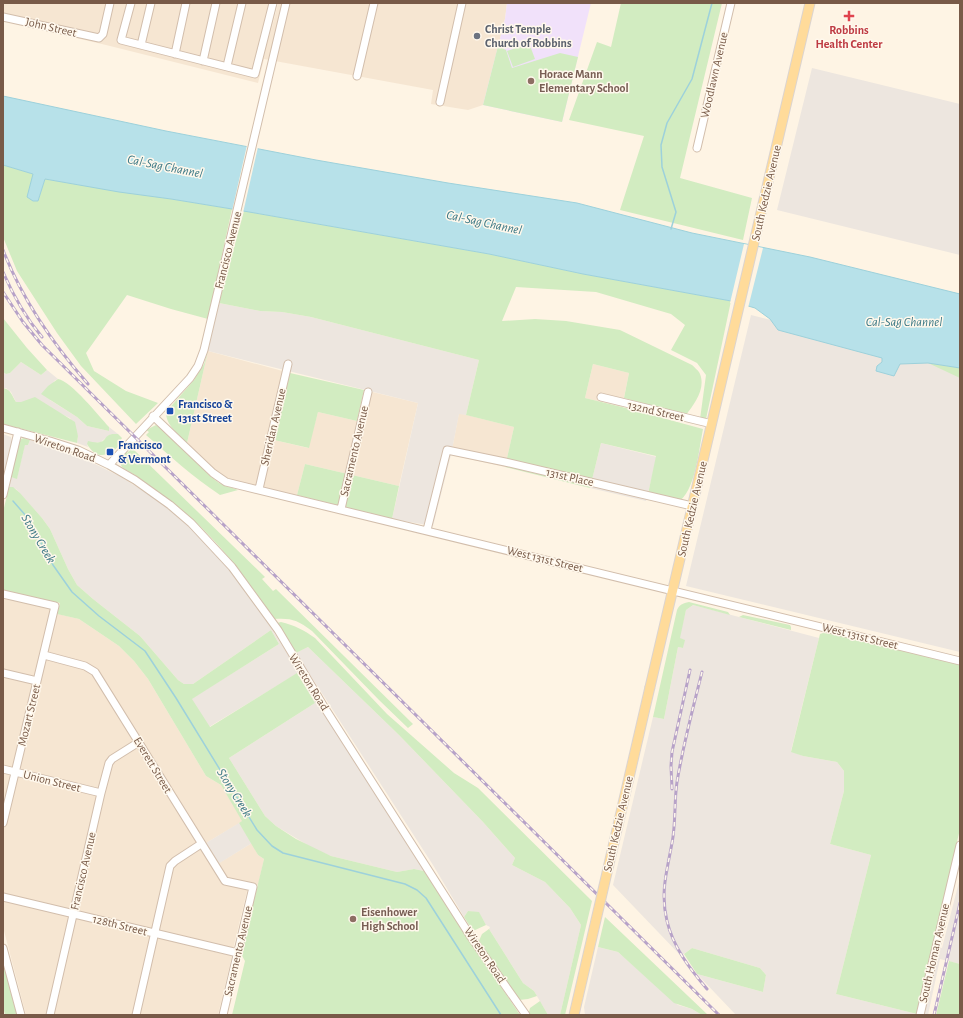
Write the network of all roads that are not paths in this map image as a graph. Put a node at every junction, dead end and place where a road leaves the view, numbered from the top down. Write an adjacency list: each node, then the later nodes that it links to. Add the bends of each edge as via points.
1 (110, 3): 13 (street, John Street, via 103,34 99,38)
2 (130, 3): 14 (street, via 122,40)
3 (151, 3): 14 (street)
4 (186, 3): 15 (street)
5 (216, 3): 16 (street)
6 (242, 3): 17 (street)
7 (273, 3): 17 (street, via 255,74)
8 (286, 3): 24 (street, Francisco Avenue, via 204,350 190,378)
9 (374, 3): 18 (street)
10 (462, 3): 19 (street)
11 (731, 3): 20 (street, Woodlawn Avenue)
12 (810, 3): 25 (main road, South Kedzie Avenue)
13 (3, 17)
14 (141, 45): 15 (street)
15 (175, 54): 16 (street)
16 (203, 61): 17 (street)
17 (227, 66)
18 (357, 76)
19 (440, 102)
20 (697, 148)
21 (288, 364): 29 (street, Sheridan Avenue)
22 (368, 392): 32 (street, Sacramento Avenue)
23 (601, 397): 25 (street, 132nd Street)
24 (153, 416): 28 (street, Francisco Avenue); 29 (street, West 131st Street, via 218,478)
25 (712, 424): 31 (main road, South Kedzie Avenue)
26 (3, 428): 27 (street, Wireton Road)
27 (18, 432): 28 (street, Wireton Road, via 71,448); 30 (street)
28 (108, 465): 57 (street, Wireton Road, via 135,480 170,505 191,523 232,567 278,630 326,710 472,937)
29 (259, 489): 32 (street, West 131st Street)
30 (3, 495)
31 (692, 506): 33 (street, 131st Place, via 447,450); 34 (main road, South Kedzie Avenue)
32 (341, 509): 33 (street, West 131st Street)
33 (427, 530): 34 (street, West 131st Street)
34 (673, 591): 37 (street, West 131st Street); 58 (main road, South Kedzie Avenue, bridge)
35 (3, 594): 36 (street, Mozart Street, via 55,606)
36 (44, 655): 39 (street, Mozart Street); 40 (street, Everett Street, via 85,666 95,672)
37 (960, 661)
38 (3, 673): 39 (street)
39 (37, 681): 42 (street, Mozart Street)
40 (139, 742): 43 (street, Francisco Avenue, via 112,758); 45 (street, Everett Street)
41 (3, 769): 42 (street, Union Street)
42 (15, 772): 43 (street, Union Street); 44 (street, Mozart Street)
43 (101, 793): 49 (street, Francisco Avenue)
44 (3, 823)
45 (201, 844): 47 (street, Everett Street, via 225,881); 50 (street, via 170,866)
46 (960, 845): 59 (street, South Homan Avenue)
47 (253, 887): 52 (street, Sacramento Avenue)
48 (3, 896): 49 (street, 128th Street)
49 (73, 914): 50 (street, 128th Street); 54 (street, Francisco Avenue)
50 (155, 933): 52 (street, 128th Street); 55 (street)
51 (3, 948): 53 (street)
52 (238, 954): 56 (street, Sacramento Avenue)
53 (21, 1015)
54 (50, 1015)
55 (136, 1015)
56 (223, 1015)
57 (526, 1015)
58 (574, 1015)
59 (920, 1015)

